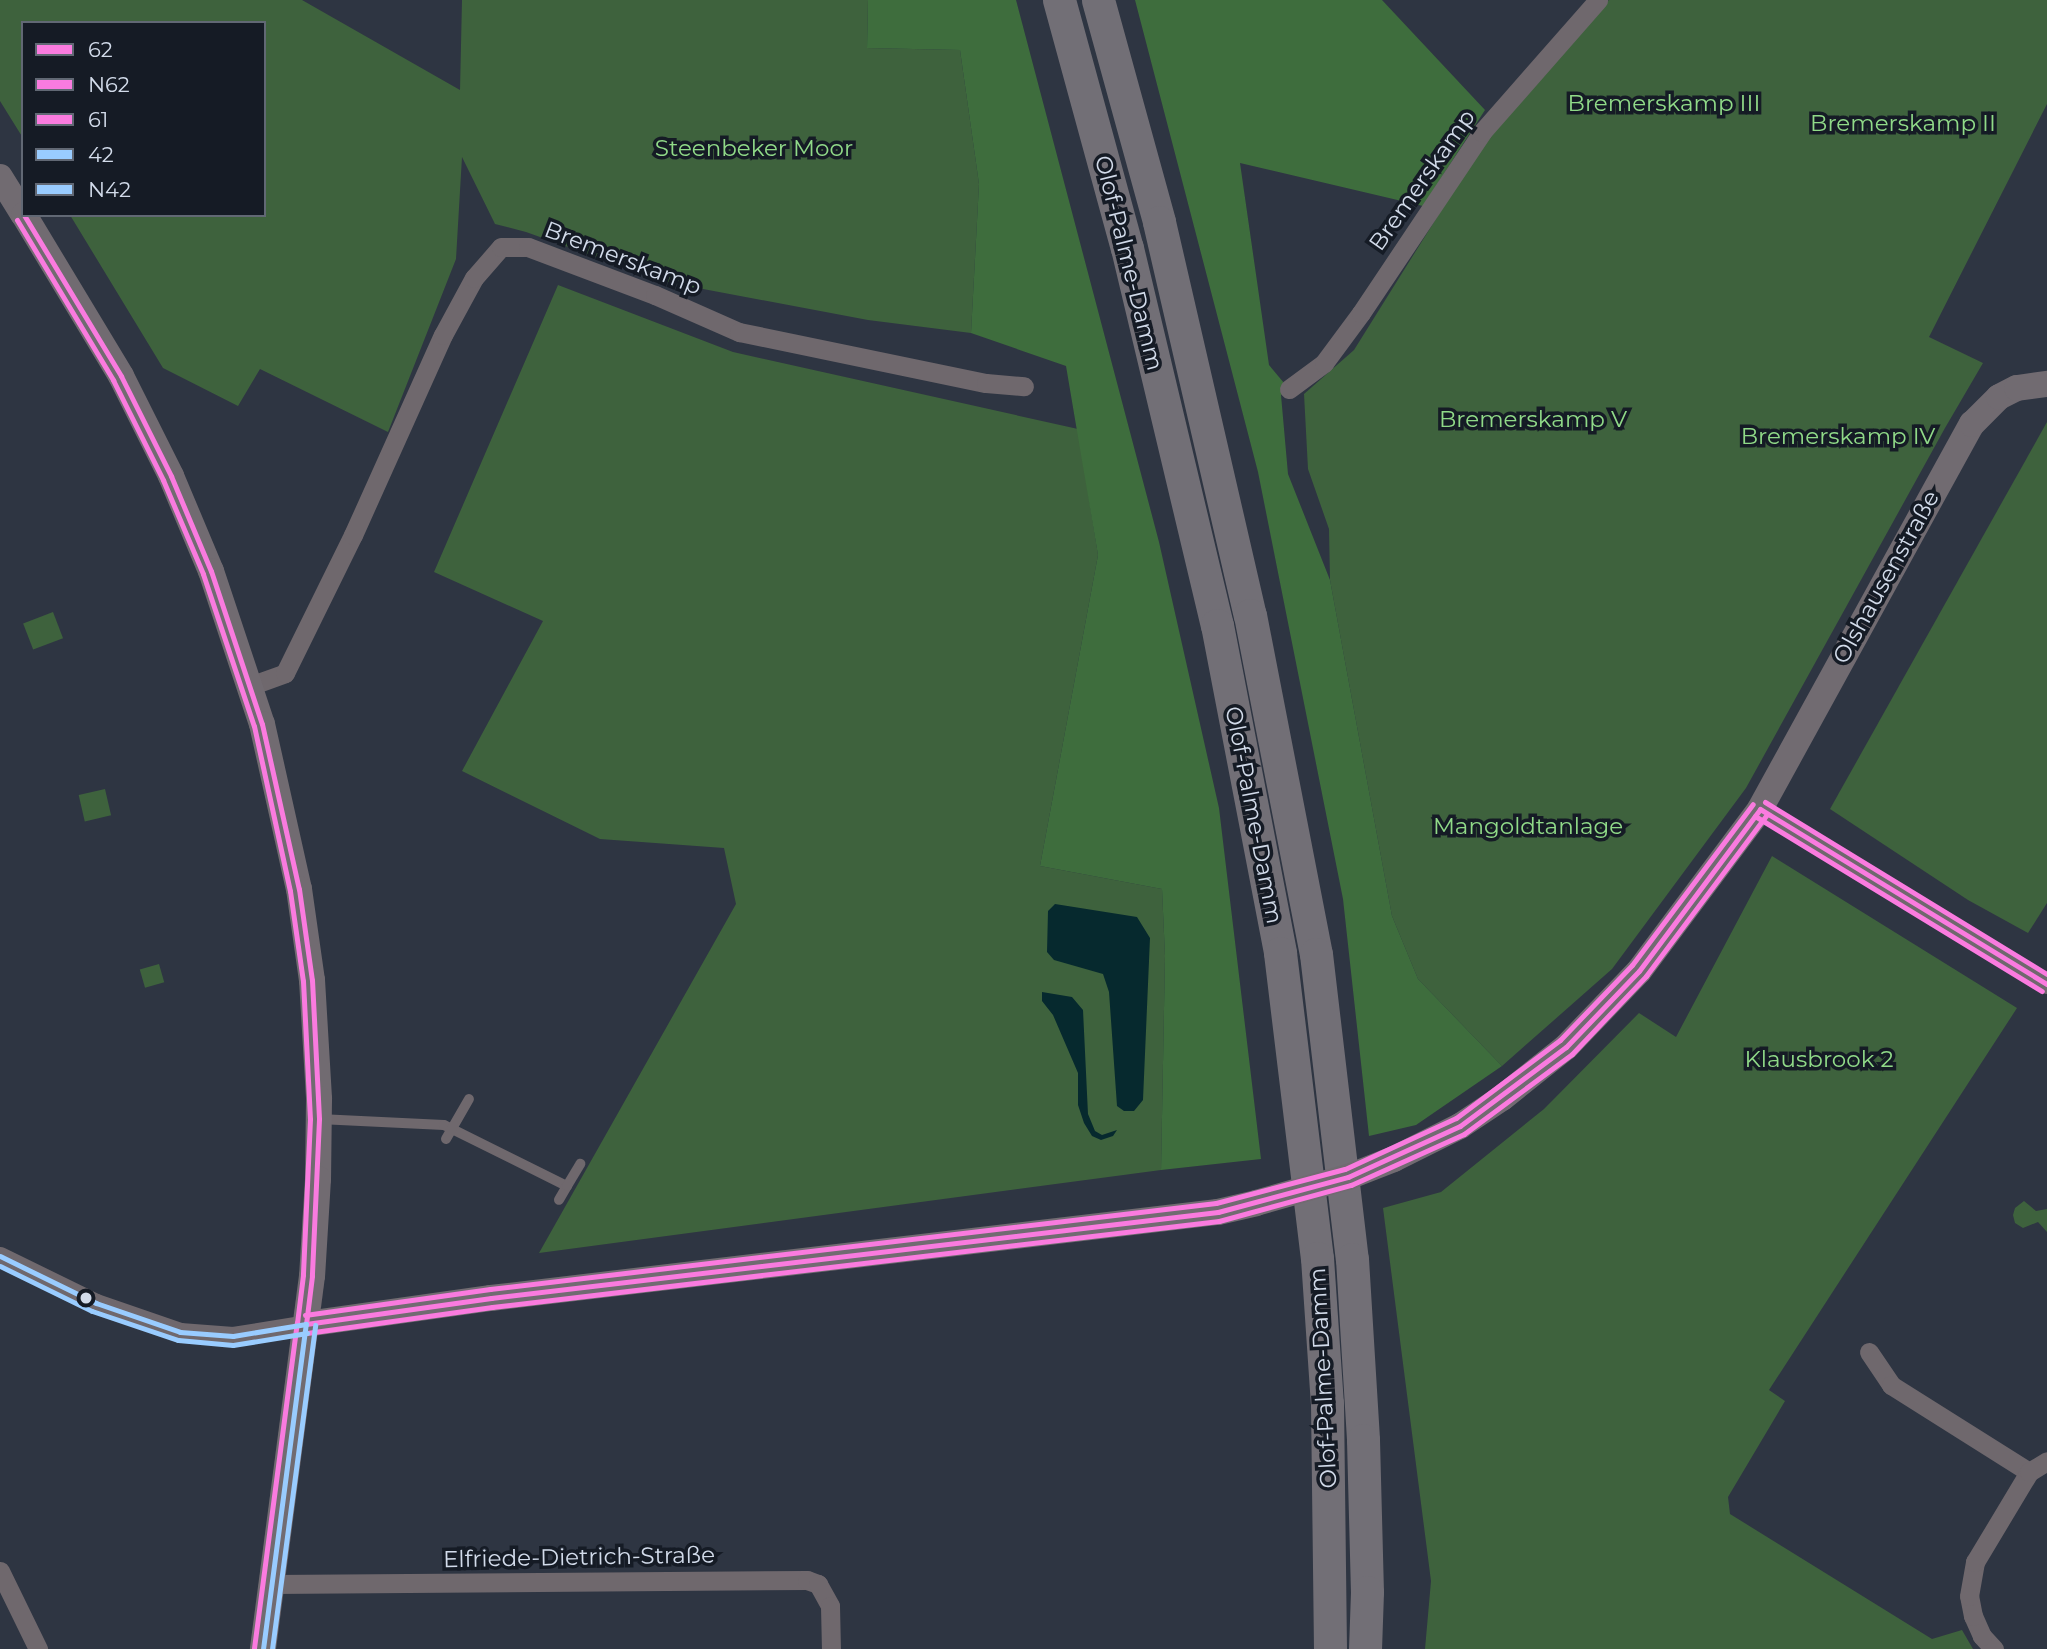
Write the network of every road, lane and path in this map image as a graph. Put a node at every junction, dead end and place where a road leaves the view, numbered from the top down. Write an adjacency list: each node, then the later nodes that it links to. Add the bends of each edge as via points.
1 (1059, 0): 30 (highway, Olof-Palme-Damm, via 1127,248 1217,625 1280,953 1317,1258 1327,1403)
2 (1098, 0): 31 (highway, Olof-Palme-Damm, via 1159,222 1250,615 1316,954 1352,1259 1363,1440)
3 (1598, 0): 9 (street, Bremerskamp, via 1482,132 1324,363)
4 (0, 177): 5 (street)
5 (21, 212)
6 (24, 217): 10 (street, via 121,376 171,476 211,571)
7 (2047, 384): 11 (street, Olshausenstraße, via 2017,388 1999,397 1972,424)
8 (1024, 386): 10 (street, Bremerskamp, via 986,383 739,332 528,247 501,247 474,278 443,335 354,535 285,673)
9 (1289, 388)
10 (250, 686): 14 (street, via 299,889 312,980)
11 (1760, 809): 12 (street); 21 (street, Olshausenstraße, bridge, via 1639,971 1566,1047 1460,1126 1348,1177 1204,1213)
12 (2047, 984)
13 (468, 1099): 15 (lane)
14 (319, 1119): 15 (lane); 21 (street)
15 (452, 1129): 16 (lane); 18 (lane)
16 (446, 1139)
17 (580, 1164): 18 (lane)
18 (567, 1186): 19 (lane)
19 (559, 1200)
20 (0, 1256): 21 (street, via 96,1303 180,1332 233,1336)
21 (306, 1324): 26 (street)
22 (1869, 1352): 24 (street, via 1891,1385)
23 (2047, 1461): 24 (street)
24 (2029, 1472): 32 (street, via 1975,1562 1969,1596 1973,1616)
25 (0, 1571): 27 (street)
26 (272, 1584): 28 (street); 29 (street, Elfriede-Dietrich-Straße, via 807,1580 818,1584 830,1606)
27 (38, 1649)
28 (263, 1649)
29 (831, 1649)
30 (1330, 1649)
31 (1365, 1649)
32 (1994, 1649)

